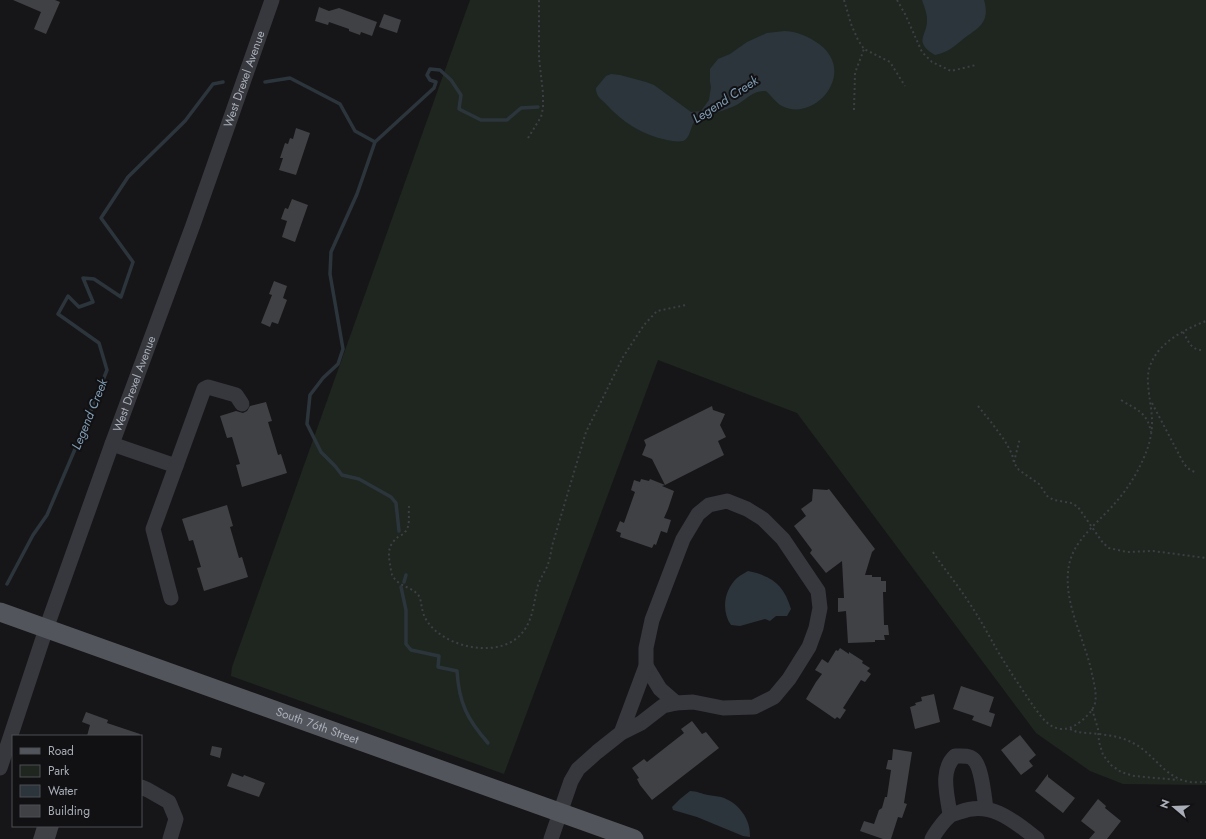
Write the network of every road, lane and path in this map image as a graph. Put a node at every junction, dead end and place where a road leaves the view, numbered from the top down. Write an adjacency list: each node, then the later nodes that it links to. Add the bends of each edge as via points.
1 (272, 0): 20 (street, West Drexel Avenue)
2 (539, 0): 9 (path, via 539,58 543,108)
3 (844, 0): 5 (path, via 851,24)
4 (897, 0): 6 (path, via 922,52 932,62 951,71)
5 (864, 49): 7 (path, via 890,62); 8 (path, via 855,73)
6 (976, 66)
7 (905, 86)
8 (854, 110)
9 (528, 138)
10 (686, 305): 24 (path, via 657,311 644,325 623,357 586,432 548,564 540,579 525,629 517,637 507,644 486,649 474,648 445,637 426,621 420,598 415,591 394,580 388,555 388,549 393,541 407,529)
11 (1206, 321): 12 (path)
12 (1183, 332): 13 (path, via 1192,346); 15 (path, via 1161,347 1153,357 1148,369)
13 (1201, 350)
14 (1121, 400): 18 (path, via 1146,417)
15 (1151, 402): 18 (path); 23 (path, via 1184,464)
16 (242, 404): 22 (street, via 236,395 204,388)
17 (978, 406): 21 (path, via 1005,442)
18 (1151, 434): 25 (path, via 1142,460 1128,487)
19 (1020, 438): 21 (path)
20 (112, 444): 22 (street); 30 (street, West Drexel Avenue)
21 (1014, 463): 25 (path, via 1019,470 1039,484 1048,497 1078,507)
22 (176, 466): 28 (street, via 153,529)
23 (1195, 472)
24 (409, 506)
25 (1092, 527): 27 (path, via 1103,543 1116,550 1153,551); 33 (path, via 1071,558 1067,574 1072,604 1094,680 1096,694)
26 (933, 552): 34 (path, via 968,600 998,652 1040,714 1050,726)
27 (1206, 558)
28 (171, 598)
29 (0, 612): 30 (main road, South 76th Street)
30 (46, 629): 36 (street, West Drexel Avenue); 44 (main road, South 76th Street)
31 (646, 666): 32 (street, via 660,689); 32 (street, via 646,648 652,620 683,539 698,514 709,505 727,501 763,519 783,539 818,591 820,608 809,647 774,698 754,707 723,708 693,702); 35 (street)
32 (676, 703): 35 (street, via 663,706)
33 (1092, 708): 34 (path, via 1091,712); 37 (path)
34 (1070, 729): 37 (path)
35 (621, 733): 44 (street, via 575,773)
36 (13, 735)
37 (1098, 735): 40 (path, via 1123,738 1135,744 1165,771 1175,778); 40 (path, via 1102,756 1121,772 1134,776)
38 (11, 743): 39 (street, West Drexel Avenue)
39 (0, 768)
40 (1186, 781): 41 (path)
41 (1206, 782)
42 (142, 787): 46 (street, via 169,802 176,819)
43 (986, 808): 45 (street, via 968,808); 45 (street, via 978,764 972,758 955,756 950,760 945,776); 50 (street, via 1003,815)
44 (560, 813): 47 (street); 48 (main road, South 76th Street)
45 (950, 815): 49 (street)
46 (170, 839)
47 (551, 839)
48 (634, 839)
49 (932, 839)
50 (1037, 839)

